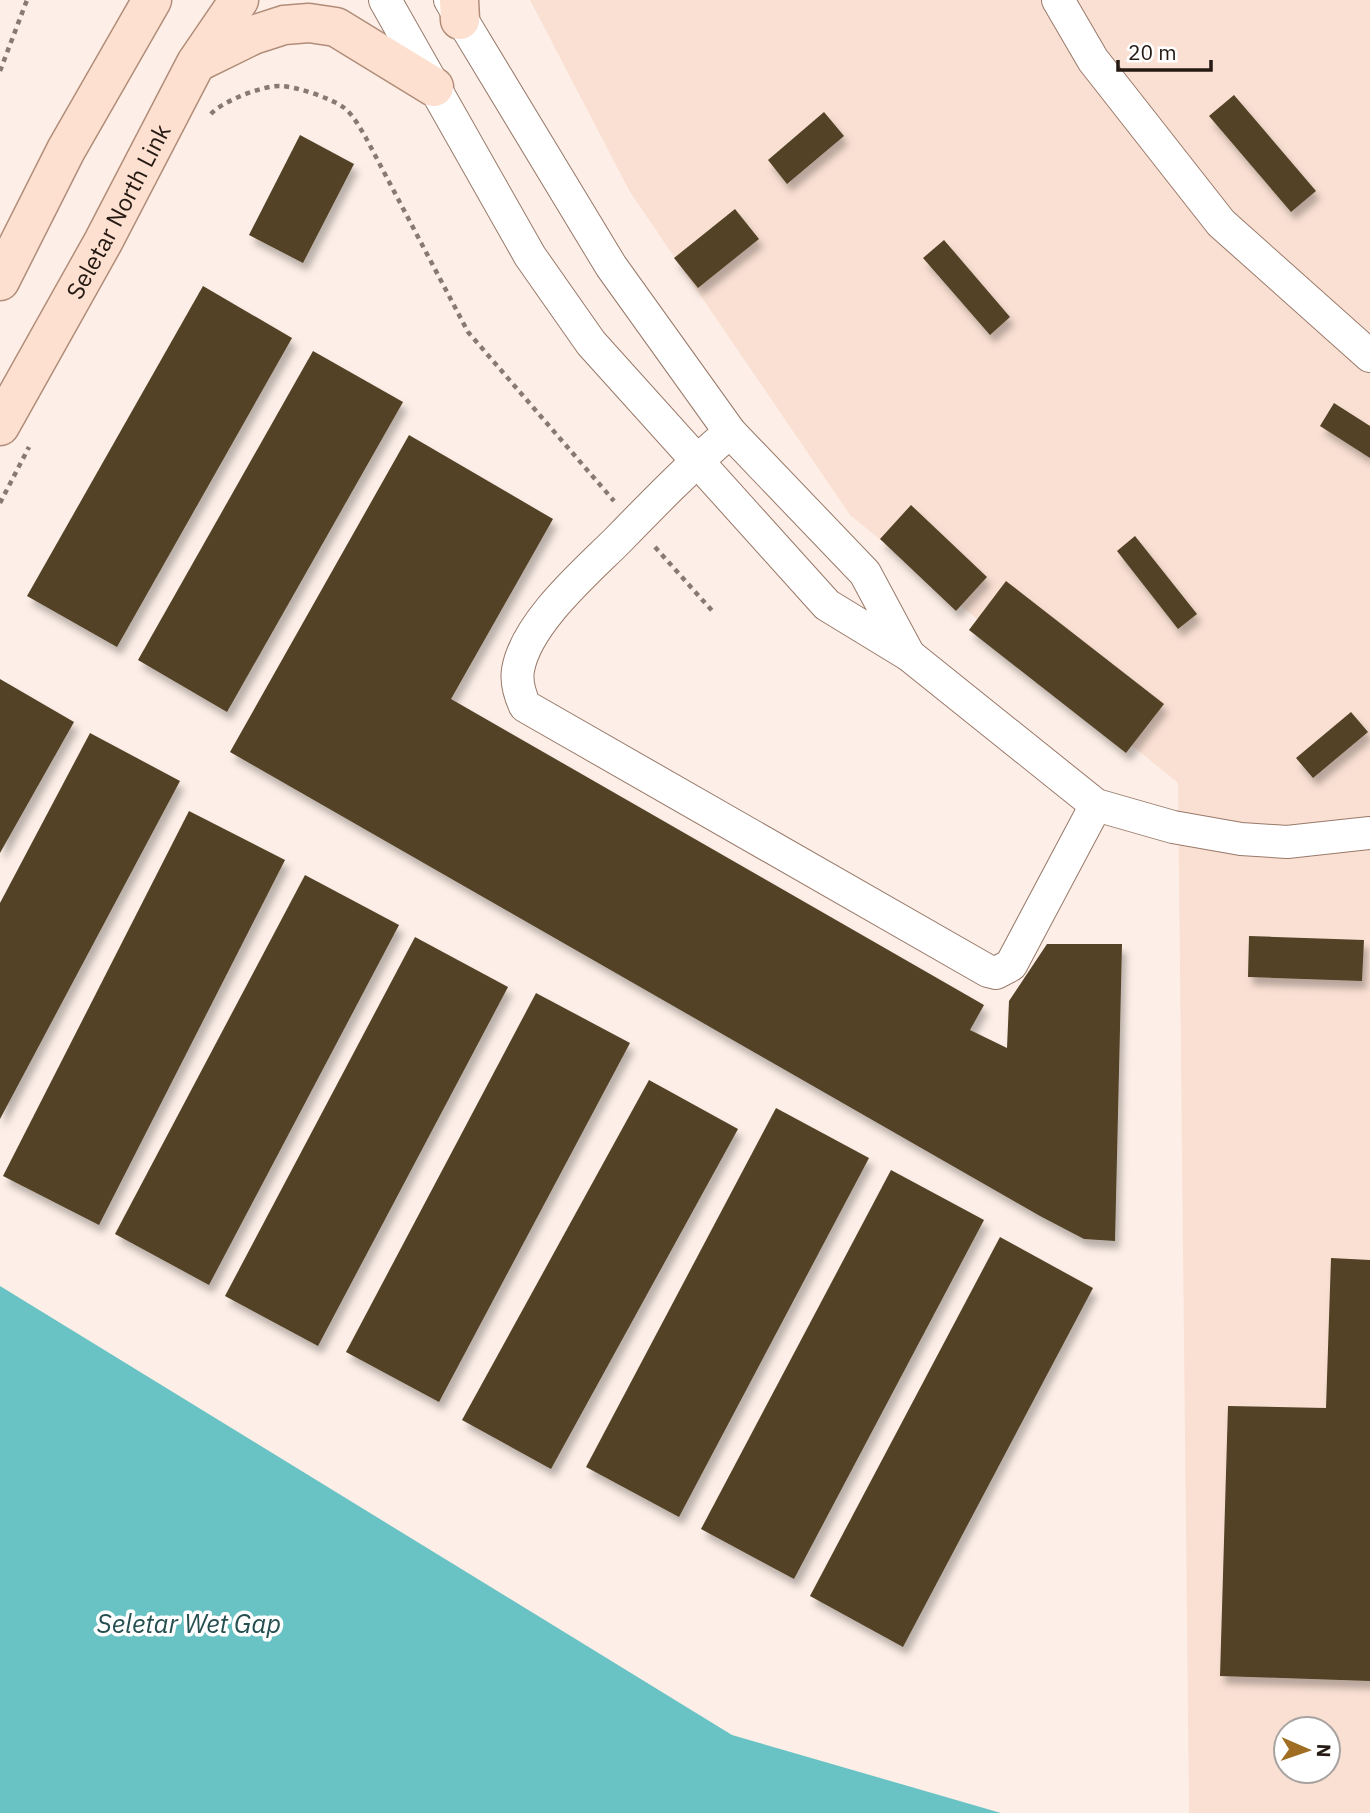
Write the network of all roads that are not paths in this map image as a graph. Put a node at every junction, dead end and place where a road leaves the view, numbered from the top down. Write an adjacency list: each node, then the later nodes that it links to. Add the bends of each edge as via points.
1 (152, 0): 8 (main road, via 66,150)
2 (239, 0): 6 (main road, Seletar North Link)
3 (385, 0): 7 (lane)
4 (1058, 0): 9 (lane, via 1093,60 1221,223)
5 (456, 7): 10 (lane, via 611,266)
6 (196, 64): 7 (main road, via 253,35 309,23 336,27); 11 (main road, Seletar North Link, via 103,242)
7 (433, 87): 12 (lane, via 530,256 591,343)
8 (0, 281)
9 (1370, 355)
10 (730, 432): 12 (lane); 13 (lane, via 865,573)
11 (16, 434)
12 (695, 461): 13 (lane, via 827,605); 14 (lane, via 555,604 536,630 518,670 525,706 996,974 1011,965)
13 (909, 655): 14 (lane)
14 (1096, 806): 15 (lane, via 1241,839 1287,842)
15 (1370, 833)

